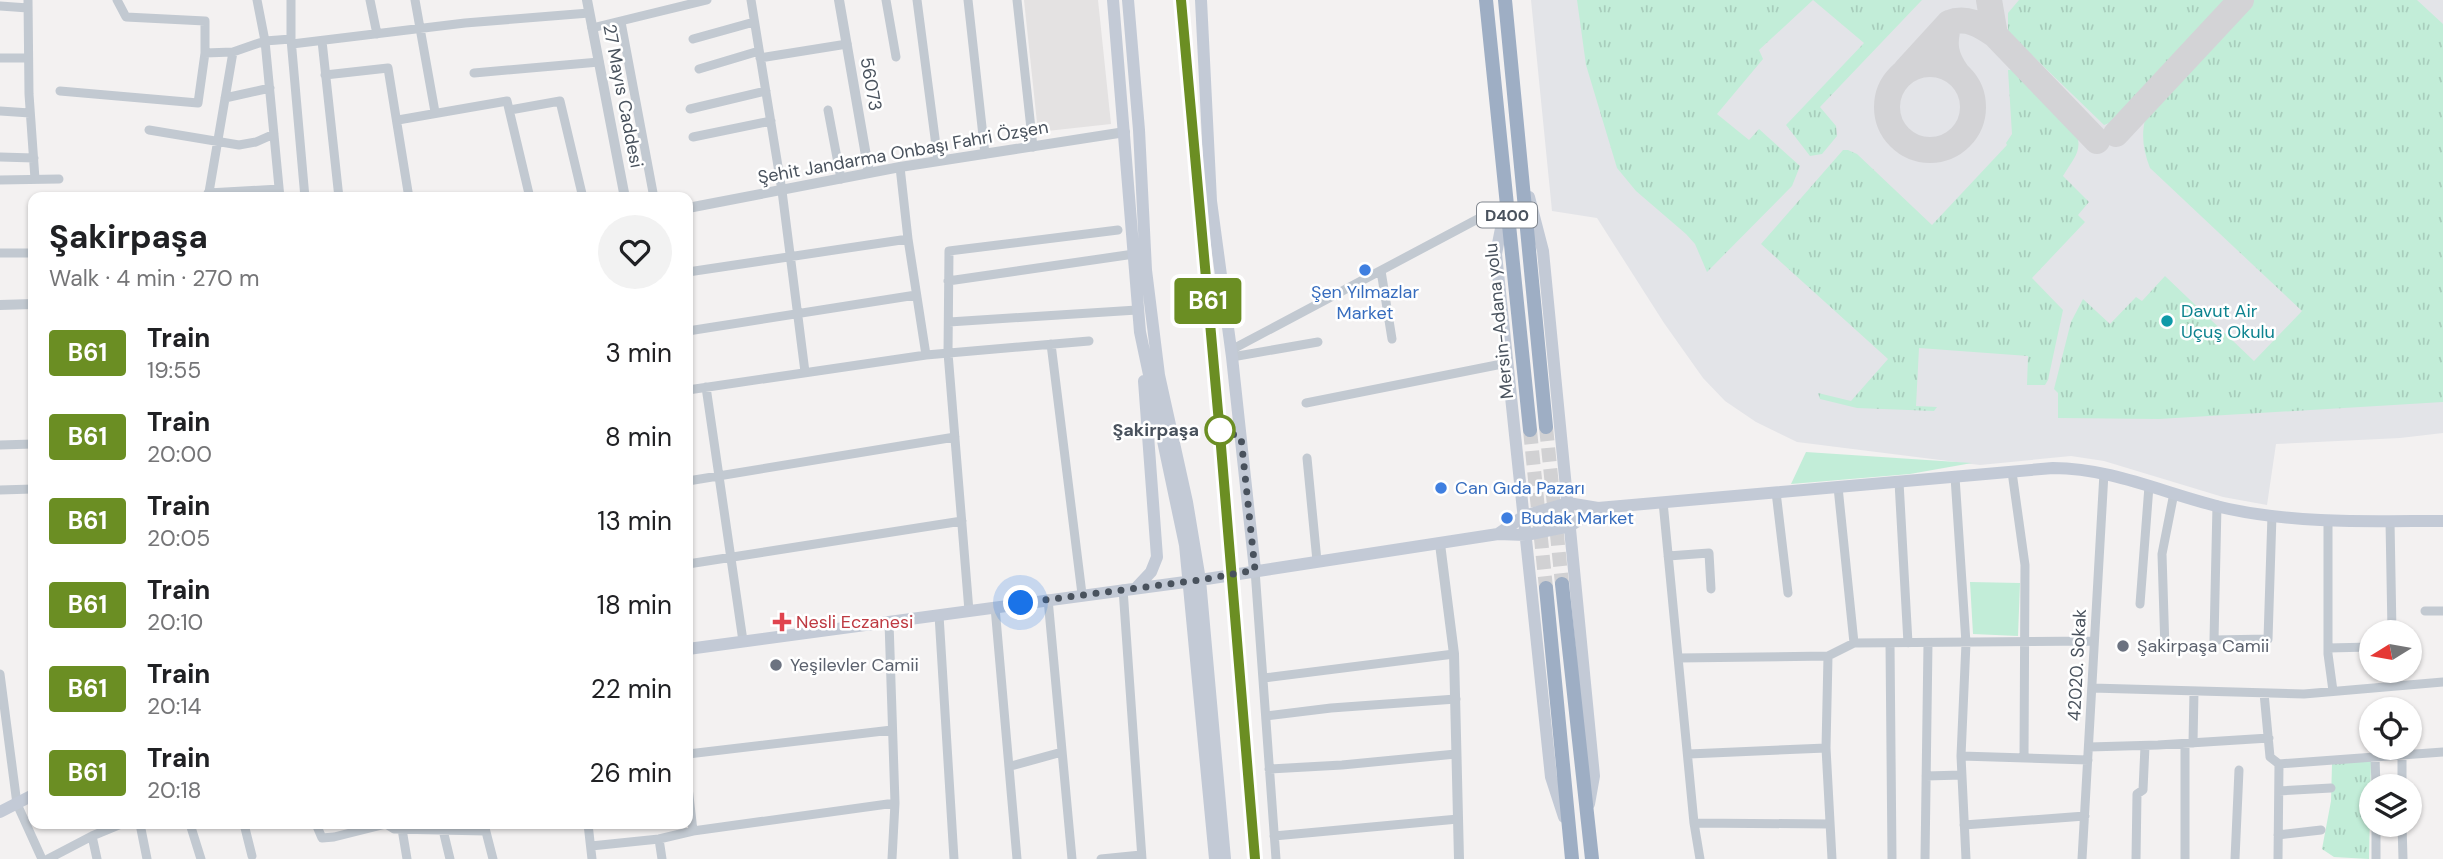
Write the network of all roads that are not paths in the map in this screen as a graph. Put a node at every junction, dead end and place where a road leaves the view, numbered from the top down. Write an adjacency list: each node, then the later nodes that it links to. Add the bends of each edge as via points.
1 (117, 0): 33 (street, via 127,16 205,21)
2 (257, 0): 28 (street)
3 (291, 0): 30 (street)
4 (370, 0): 26 (street)
5 (415, 0): 24 (street)
6 (587, 0): 21 (street, 27 Mayıs Caddesi)
7 (707, 0): 22 (street)
8 (751, 0): 23 (street)
9 (839, 0): 31 (street, 56073)
10 (886, 0): 35 (street)
11 (917, 0): 63 (street)
12 (968, 0): 60 (street)
13 (1017, 0): 59 (street)
14 (1113, 0): 55 (main road)
15 (1128, 0): 149 (main road, via 1146,270 1159,375 1187,502)
16 (1200, 0): 105 (main road, via 1211,201)
17 (1486, 0): 81 (highway, Mersin-Adana yolu / D400)
18 (1505, 0): 64 (highway, Mersin-Adana yolu / D400)
19 (28, 4): 20 (street); 37 (street)
20 (0, 6)
21 (589, 13): 24 (street); 25 (street, 27 Mayıs Caddesi)
22 (621, 22): 25 (street); 80 (street)
23 (754, 22): 27 (street); 34 (street)
24 (421, 28): 26 (street); 50 (street)
25 (592, 28): 38 (street, 27 Mayıs Caddesi)
26 (377, 34): 29 (street)
27 (693, 39)
28 (265, 41): 30 (street); 32 (street); 42 (street)
29 (322, 41): 30 (street); 41 (street)
30 (291, 42): 74 (street)
31 (847, 44): 34 (street); 66 (street, 56073)
32 (233, 52): 33 (street); 45 (street)
33 (205, 53): 43 (street, via 198,103)
34 (760, 54): 39 (street); 44 (street)
35 (896, 57)
36 (0, 58): 37 (street)
37 (28, 58): 51 (street)
38 (599, 62): 40 (street); 79 (street, 27 Mayıs Caddesi)
39 (699, 69)
40 (474, 73)
41 (325, 75): 52 (street, via 388,68); 75 (street)
42 (270, 88): 45 (street); 56 (street)
43 (61, 91)
44 (766, 91): 46 (street); 53 (street)
45 (225, 98): 58 (street)
46 (690, 109)
47 (510, 110): 50 (street, via 507,101); 77 (street); 78 (street, via 560,101)
48 (828, 110): 69 (street)
49 (0, 111): 51 (street)
50 (435, 112): 52 (street)
51 (30, 113): 62 (street)
52 (398, 120): 76 (street)
53 (771, 121): 57 (street); 71 (street)
54 (149, 130): 58 (street)
55 (1125, 132): 59 (street, Şehit Jandarma Onbaşı Fahri Özşen); 87 (main road)
56 (274, 134): 58 (street, via 239,145); 73 (street)
57 (693, 137)
58 (217, 143): 72 (street)
59 (1033, 147): 60 (street, Şehit Jandarma Onbaşı Fahri Özşen)
60 (985, 154): 63 (street, Şehit Jandarma Onbaşı Fahri Özşen)
61 (0, 157): 62 (street)
62 (34, 158): 68 (street)
63 (937, 161): 65 (street, Şehit Jandarma Onbaşı Fahri Özşen)
64 (1520, 163): 112 (highway, Mersin-Adana yolu / D400); 131 (main road, via 1543,251)
65 (900, 167): 66 (street, Şehit Jandarma Onbaşı Fahri Özşen); 84 (street)
66 (869, 173): 69 (street, Şehit Jandarma Onbaşı Fahri Özşen)
67 (59, 178): 68 (street)
68 (35, 179): 70 (street)
69 (841, 179): 71 (street, Şehit Jandarma Onbaşı Fahri Özşen)
70 (0, 180)
71 (782, 191): 82 (street, Şehit Jandarma Onbaşı Fahri Özşen); 88 (street)
72 (209, 192)
73 (279, 192)
74 (304, 192)
75 (337, 192)
76 (408, 192)
77 (529, 192)
78 (582, 192)
79 (624, 192)
80 (653, 192)
81 (1506, 204): 90 (street); 107 (main road, via 1496,254); 113 (highway, Mersin-Adana yolu / D400)
82 (693, 207)
83 (1118, 230): 91 (street, via 948,251)
84 (908, 239): 88 (street); 92 (street)
85 (0, 253): 86 (street)
86 (28, 253)
87 (1135, 254): 91 (street); 95 (main road)
88 (790, 257): 89 (street); 96 (street)
89 (693, 271)
90 (1381, 271): 100 (street); 105 (street)
91 (948, 281): 97 (street)
92 (916, 295): 96 (street); 106 (street)
93 (0, 304): 94 (street)
94 (28, 304)
95 (1137, 310): 97 (street); 99 (main road)
96 (797, 314): 98 (street); 108 (street)
97 (948, 322): 104 (street)
98 (693, 330)
99 (1140, 332): 149 (main road); 152 (main road, via 1157,557 1151,572)
100 (1392, 339)
101 (1089, 341): 103 (street)
102 (1318, 342): 105 (street)
103 (1051, 344): 104 (street); 155 (street)
104 (948, 353): 106 (street); 114 (street)
105 (1231, 354): 148 (main road)
106 (926, 355): 108 (street)
107 (1507, 363): 111 (street); 135 (main road)
108 (805, 372): 109 (street)
109 (706, 387): 110 (street); 120 (street)
110 (693, 389)
111 (1306, 402)
112 (1546, 427)
113 (1530, 430)
114 (955, 438): 120 (street); 137 (street)
115 (28, 444): 116 (street)
116 (0, 445)
117 (1307, 458): 146 (street)
118 (2012, 472): 119 (main road, via 2082,468); 121 (main road); 167 (street, via 2025,565)
119 (2104, 473): 124 (main road); 165 (street, 42020. Sokak)
120 (719, 476): 122 (street); 145 (street)
121 (1955, 477): 123 (main road); 172 (street)
122 (693, 480)
123 (1899, 482): 125 (main road); 170 (street)
124 (2149, 486): 129 (main road); 157 (street)
125 (1838, 487): 128 (main road); 168 (street)
126 (28, 489): 127 (street)
127 (0, 490)
128 (1776, 492): 130 (main road); 154 (street)
129 (2174, 493): 132 (main road); 176 (street, via 2162,554)
130 (1663, 502): 133 (main road); 144 (street)
131 (1568, 503): 133 (main road); 135 (main road); 140 (main road)
132 (2217, 505): 134 (main road); 134 (street, via 2214,640 2268,639)
133 (1598, 508): 140 (main road)
134 (2272, 515): 136 (main road)
135 (1524, 516): 141 (main road); 142 (main road)
136 (2328, 520): 138 (main road); 174 (street)
137 (962, 521): 145 (street); 159 (street)
138 (2390, 521): 139 (main road); 163 (street)
139 (2443, 521)
140 (1570, 526): 142 (main road); 219 (main road, via 1594,776)
141 (1498, 534): 142 (main road); 143 (main road)
142 (1526, 535): 239 (main road, via 1551,777)
143 (1440, 544): 146 (main road); 177 (street)
144 (1668, 556): 153 (street, via 1709,553); 179 (street)
145 (731, 557): 147 (street); 166 (street)
146 (1317, 561): 148 (main road)
147 (693, 563)
148 (1255, 570): 149 (main road); 181 (street)
149 (1195, 580): 152 (main road); 264 (main road); 265 (main road)
150 (1562, 584): 219 (highway)
151 (1546, 588): 239 (highway)
152 (1129, 589): 155 (main road); 248 (street)
153 (1711, 589)
154 (1788, 593)
155 (1082, 594): 156 (main road)
156 (1048, 599): 158 (main road); 195 (street)
157 (2140, 604)
158 (995, 607): 159 (main road); 206 (street)
159 (970, 611): 162 (main road)
160 (2426, 611): 161 (street)
161 (2443, 611)
162 (939, 615): 164 (main road); 260 (street)
163 (2392, 620)
164 (889, 622): 166 (main road); 189 (street)
165 (2094, 641): 167 (street); 183 (street, 42020. Sokak)
166 (743, 642): 173 (main road)
167 (2025, 642): 172 (street); 202 (street)
168 (1854, 643): 169 (street); 178 (street)
169 (1890, 643): 170 (street); 272 (street)
170 (1908, 643): 171 (street)
171 (1928, 643): 172 (street); 210 (street)
172 (1966, 643): 201 (street)
173 (693, 648)
174 (2328, 648): 175 (street); 185 (street)
175 (2359, 648)
176 (2165, 650)
177 (1454, 654): 181 (street); 187 (street)
178 (1828, 656): 179 (street); 194 (street)
179 (1678, 658): 199 (street)
180 (0, 674): 215 (street)
181 (1264, 678): 188 (street)
182 (2443, 682): 185 (street)
183 (2092, 688): 184 (street); 193 (street, 42020. Sokak)
184 (2194, 691): 186 (street); 191 (street)
185 (2333, 691): 186 (street)
186 (2264, 693): 190 (street)
187 (1456, 699): 188 (street); 198 (street)
188 (1266, 716): 207 (street)
189 (892, 730): 197 (street); 214 (street)
190 (2269, 738): 191 (street); 205 (street, via 2270,757)
191 (2189, 744): 192 (street); 277 (street)
192 (2145, 746): 193 (street); 276 (street, via 2143,790 2137,794)
193 (2089, 747): 204 (street, 42020. Sokak)
194 (1826, 748): 199 (street); 221 (street)
195 (1062, 752): 206 (street); 262 (street)
196 (2443, 752): 200 (street)
197 (693, 753)
198 (1457, 754): 207 (street); 218 (street)
199 (1689, 754): 220 (street)
200 (2422, 754)
201 (1961, 756): 202 (street); 209 (street)
202 (2024, 757): 204 (street)
203 (2359, 759): 205 (street)
204 (2088, 760): 217 (street, 42020. Sokak)
205 (2279, 764): 212 (street)
206 (1011, 766): 261 (street)
207 (1269, 769): 242 (street)
208 (2239, 770): 278 (street)
209 (1962, 775): 210 (street); 222 (street)
210 (1926, 776): 273 (street)
211 (2331, 788): 212 (street)
212 (2279, 790): 240 (street)
213 (28, 798): 215 (main road)
214 (895, 803): 237 (street); 259 (street)
215 (17, 804): 216 (main road); 223 (street)
216 (0, 812)
217 (2085, 816): 222 (street); 275 (street, 42020. Sokak)
218 (1458, 819): 242 (street); 267 (street)
219 (1587, 822): 269 (highway)
220 (1694, 823): 221 (street); 270 (street)
221 (1829, 824): 271 (street)
222 (1964, 825): 274 (street)
223 (28, 828)
224 (28, 829): 249 (street)
225 (109, 829): 241 (street)
226 (141, 829): 252 (street)
227 (192, 829): 253 (street)
228 (245, 829): 247 (street)
229 (318, 829): 230 (street, via 322,838)
230 (366, 829)
231 (394, 829): 232 (street)
232 (402, 829): 236 (street); 254 (street)
233 (457, 829): 236 (street)
234 (485, 829): 256 (street)
235 (589, 829): 246 (street)
236 (443, 830): 255 (street)
237 (693, 831): 245 (street)
238 (2321, 831): 240 (street)
239 (1570, 833): 268 (highway)
240 (2278, 835): 279 (street)
241 (92, 836): 250 (street); 251 (street)
242 (1274, 836): 266 (street)
243 (2376, 837): 280 (street)
244 (2402, 837): 281 (street)
245 (659, 839): 246 (street); 258 (street)
246 (591, 846): 257 (street)
247 (252, 856)
248 (1141, 857): 263 (street)
249 (42, 859)
250 (48, 859)
251 (97, 859)
252 (147, 859)
253 (201, 859)
254 (407, 859)
255 (450, 859)
256 (493, 859)
257 (593, 859)
258 (662, 859)
259 (892, 859)
260 (954, 859)
261 (1017, 859)
262 (1072, 859)
263 (1101, 859)
264 (1215, 859)
265 (1225, 859)
266 (1276, 859)
267 (1459, 859)
268 (1572, 859)
269 (1592, 859)
270 (1700, 859)
271 (1832, 859)
272 (1892, 859)
273 (1925, 859)
274 (1966, 859)
275 (2082, 859)
276 (2136, 859)
277 (2185, 859)
278 (2235, 859)
279 (2278, 859)
280 (2376, 859)
281 (2403, 859)

